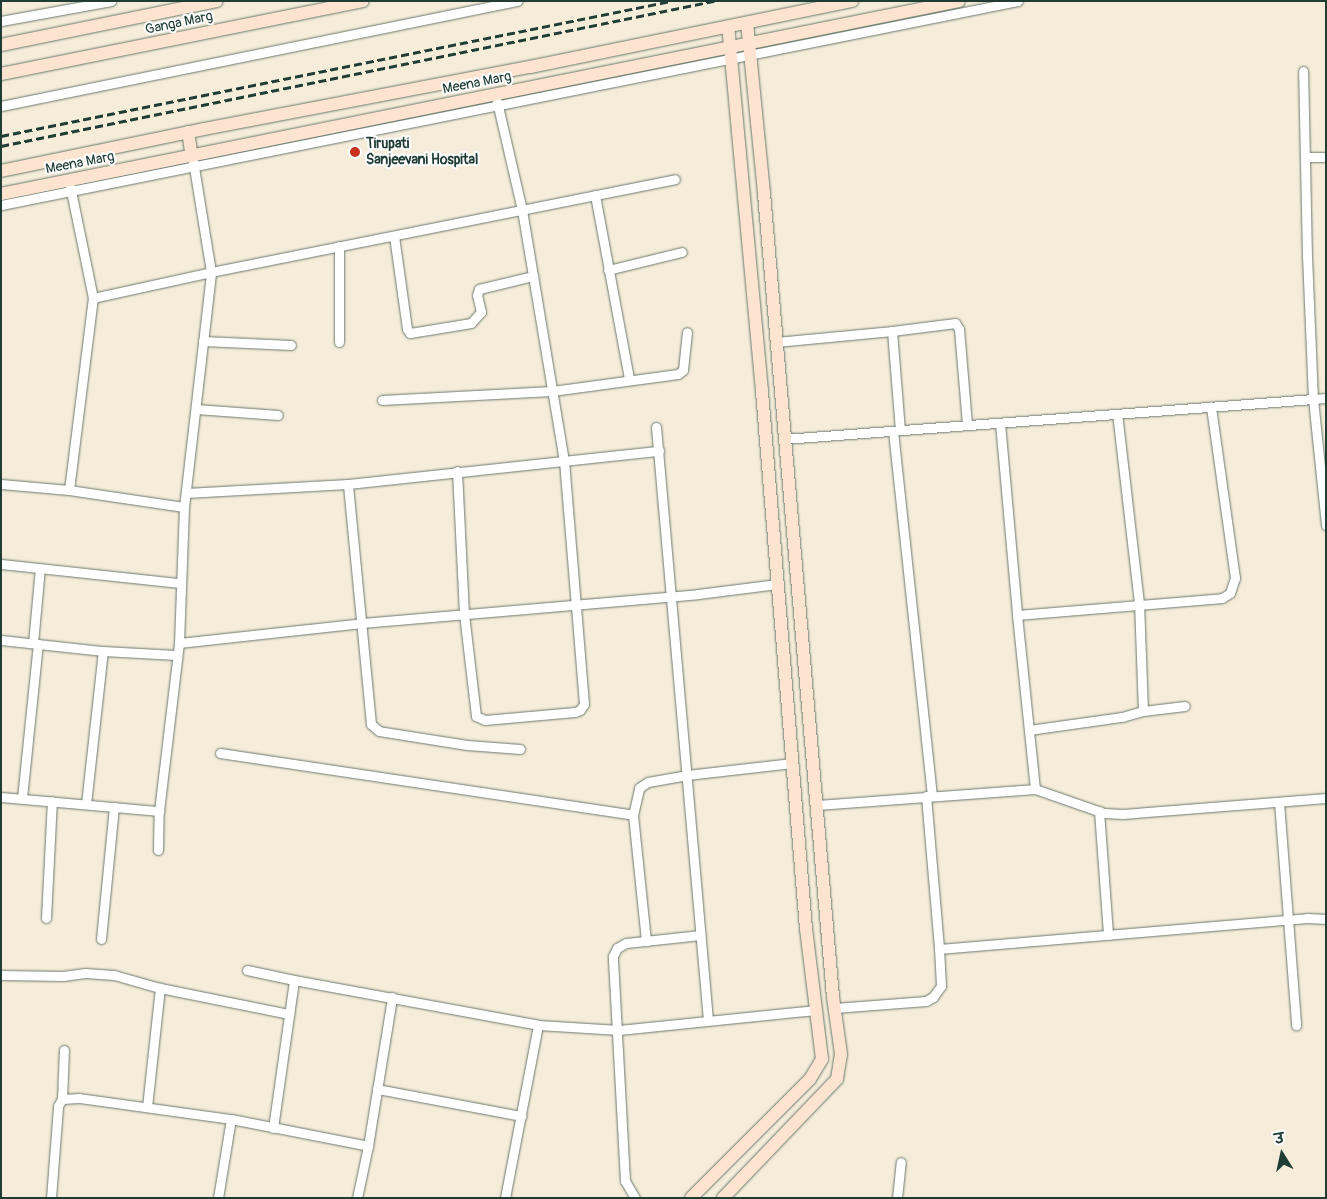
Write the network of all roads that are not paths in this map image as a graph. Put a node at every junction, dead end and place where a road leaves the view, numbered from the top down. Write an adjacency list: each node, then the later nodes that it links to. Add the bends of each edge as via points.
1 (111, 1): 9 (street)
2 (217, 1): 8 (street, Ganga Marg)
3 (363, 1): 16 (street, Ganga Marg)
4 (517, 1): 19 (street)
5 (852, 1): 10 (street, Meena Marg)
6 (959, 1): 13 (street, Meena Marg)
7 (1018, 1): 13 (street)
8 (161, 7): 12 (street, Ganga Marg)
9 (1, 21)
10 (747, 23): 11 (street, Meena Marg); 13 (street)
11 (728, 27): 14 (street); 17 (street, Meena Marg)
12 (1, 45)
13 (751, 49): 14 (street, Meena Marg); 43 (street)
14 (732, 53): 18 (street, Meena Marg); 72 (street)
15 (1303, 71): 23 (street)
16 (1, 74)
17 (491, 74): 18 (street); 20 (street, Meena Marg)
18 (497, 100): 24 (street, Meena Marg); 31 (street)
19 (1, 106)
20 (188, 132): 22 (street, Meena Marg); 24 (street)
21 (1326, 157): 23 (street)
22 (63, 158): 25 (street, Meena Marg); 27 (street)
23 (1305, 158): 48 (street)
24 (193, 161): 27 (street, Meena Marg); 36 (street)
25 (1, 171)
26 (675, 179): 29 (street)
27 (70, 186): 28 (street, Meena Marg); 30 (street); 38 (street)
28 (1, 194)
29 (595, 195): 31 (street); 35 (street)
30 (1, 205)
31 (522, 210): 32 (street); 37 (street)
32 (394, 236): 33 (street); 37 (street, via 410,333 471,323 481,312 477,295 479,289)
33 (339, 246): 36 (street); 42 (street)
34 (682, 252): 35 (street)
35 (608, 270): 45 (street)
36 (211, 272): 38 (street); 41 (street)
37 (533, 276): 46 (street)
38 (94, 298): 64 (street)
39 (892, 331): 43 (street); 55 (street, via 956,323); 57 (street)
40 (687, 332): 45 (street, via 683,370 678,374)
41 (203, 341): 44 (street); 51 (street)
42 (339, 342)
43 (776, 342): 58 (street)
44 (291, 345)
45 (629, 379): 46 (street)
46 (552, 392): 49 (street); 60 (street)
47 (1326, 398): 48 (street)
48 (1313, 399): 50 (street); 67 (street)
49 (382, 400)
50 (1211, 407): 52 (street); 74 (street, via 1234,585 1222,598)
51 (196, 409): 53 (street); 65 (street)
52 (1118, 414): 54 (street); 74 (street)
53 (278, 415)
54 (1000, 423): 55 (street); 77 (street)
55 (967, 426): 57 (street)
56 (656, 427): 59 (street)
57 (897, 431): 58 (street); 92 (street)
58 (784, 439): 99 (street)
59 (659, 451): 60 (street); 73 (street)
60 (564, 461): 61 (street); 75 (street)
61 (457, 471): 63 (street); 76 (street)
62 (1, 484): 64 (street)
63 (348, 484): 65 (street); 78 (street)
64 (70, 490): 66 (street)
65 (186, 492): 66 (street)
66 (184, 507): 71 (street)
67 (1325, 508): 68 (street)
68 (1326, 525)
69 (1, 564): 70 (street)
70 (40, 568): 71 (street); 81 (street)
71 (180, 583): 80 (street)
72 (777, 584): 73 (street); 89 (street)
73 (672, 596): 75 (street); 90 (street)
74 (1139, 603): 77 (street); 85 (street)
75 (575, 604): 76 (street); 76 (street, via 584,704 575,712 485,720 476,716)
76 (464, 614): 78 (street)
77 (1017, 614): 86 (street)
78 (362, 623): 80 (street); 87 (street, via 371,724 389,732 467,745)
79 (1, 640): 81 (street)
80 (179, 643): 83 (street)
81 (35, 644): 82 (street); 94 (street)
82 (103, 651): 83 (street); 98 (street)
83 (176, 655): 101 (street)
84 (1185, 706): 85 (street)
85 (1143, 712): 86 (street)
86 (1029, 730): 91 (street)
87 (520, 749)
88 (220, 753): 103 (street)
89 (792, 763): 90 (street); 119 (street)
90 (687, 775): 103 (street, via 644,784 639,788); 108 (street)
91 (1035, 789): 92 (street); 102 (street)
92 (929, 796): 99 (street); 112 (street)
93 (1, 798): 94 (street)
94 (22, 798): 96 (street)
95 (1326, 798): 97 (street)
96 (52, 801): 98 (street); 105 (street)
97 (1279, 802): 102 (street, via 1123,814); 107 (street)
98 (86, 804): 100 (street)
99 (817, 805): 118 (street)
100 (114, 807): 101 (street); 110 (street)
101 (159, 811): 104 (street)
102 (1099, 811): 109 (street)
103 (633, 815): 111 (street)
104 (158, 850)
105 (46, 918)
106 (1326, 919): 107 (street)
107 (1288, 920): 109 (street); 123 (street)
108 (700, 935): 111 (street); 121 (street)
109 (1108, 935): 112 (street)
110 (100, 939)
111 (646, 941): 124 (street, via 626,943 617,948 613,956)
112 (939, 949): 118 (street, via 941,986 934,997 926,1001)
113 (247, 970): 115 (street)
114 (1, 975): 116 (street, via 114,974)
115 (294, 980): 117 (street); 120 (street)
116 (160, 988): 120 (street); 128 (street)
117 (392, 997): 122 (street); 126 (street)
118 (835, 1008): 119 (street); 140 (street, via 842,1054 836,1079)
119 (816, 1010): 121 (street); 139 (street, via 822,1059 810,1078)
120 (289, 1014): 131 (street)
121 (708, 1020): 124 (street)
122 (538, 1025): 124 (street); 129 (street)
123 (1296, 1025)
124 (619, 1030): 138 (street, via 625,1181)
125 (64, 1050): 127 (street)
126 (377, 1090): 129 (street); 132 (street)
127 (62, 1099): 128 (street, via 79,1098); 134 (street, via 58,1106)
128 (148, 1107): 130 (street)
129 (521, 1116): 137 (street)
130 (231, 1119): 131 (street); 135 (street)
131 (272, 1128): 132 (street)
132 (368, 1146): 136 (street)
133 (901, 1162): 141 (street)
134 (51, 1198)
135 (218, 1198)
136 (357, 1198)
137 (504, 1198)
138 (635, 1198)
139 (691, 1198)
140 (722, 1198)
141 (897, 1198)

